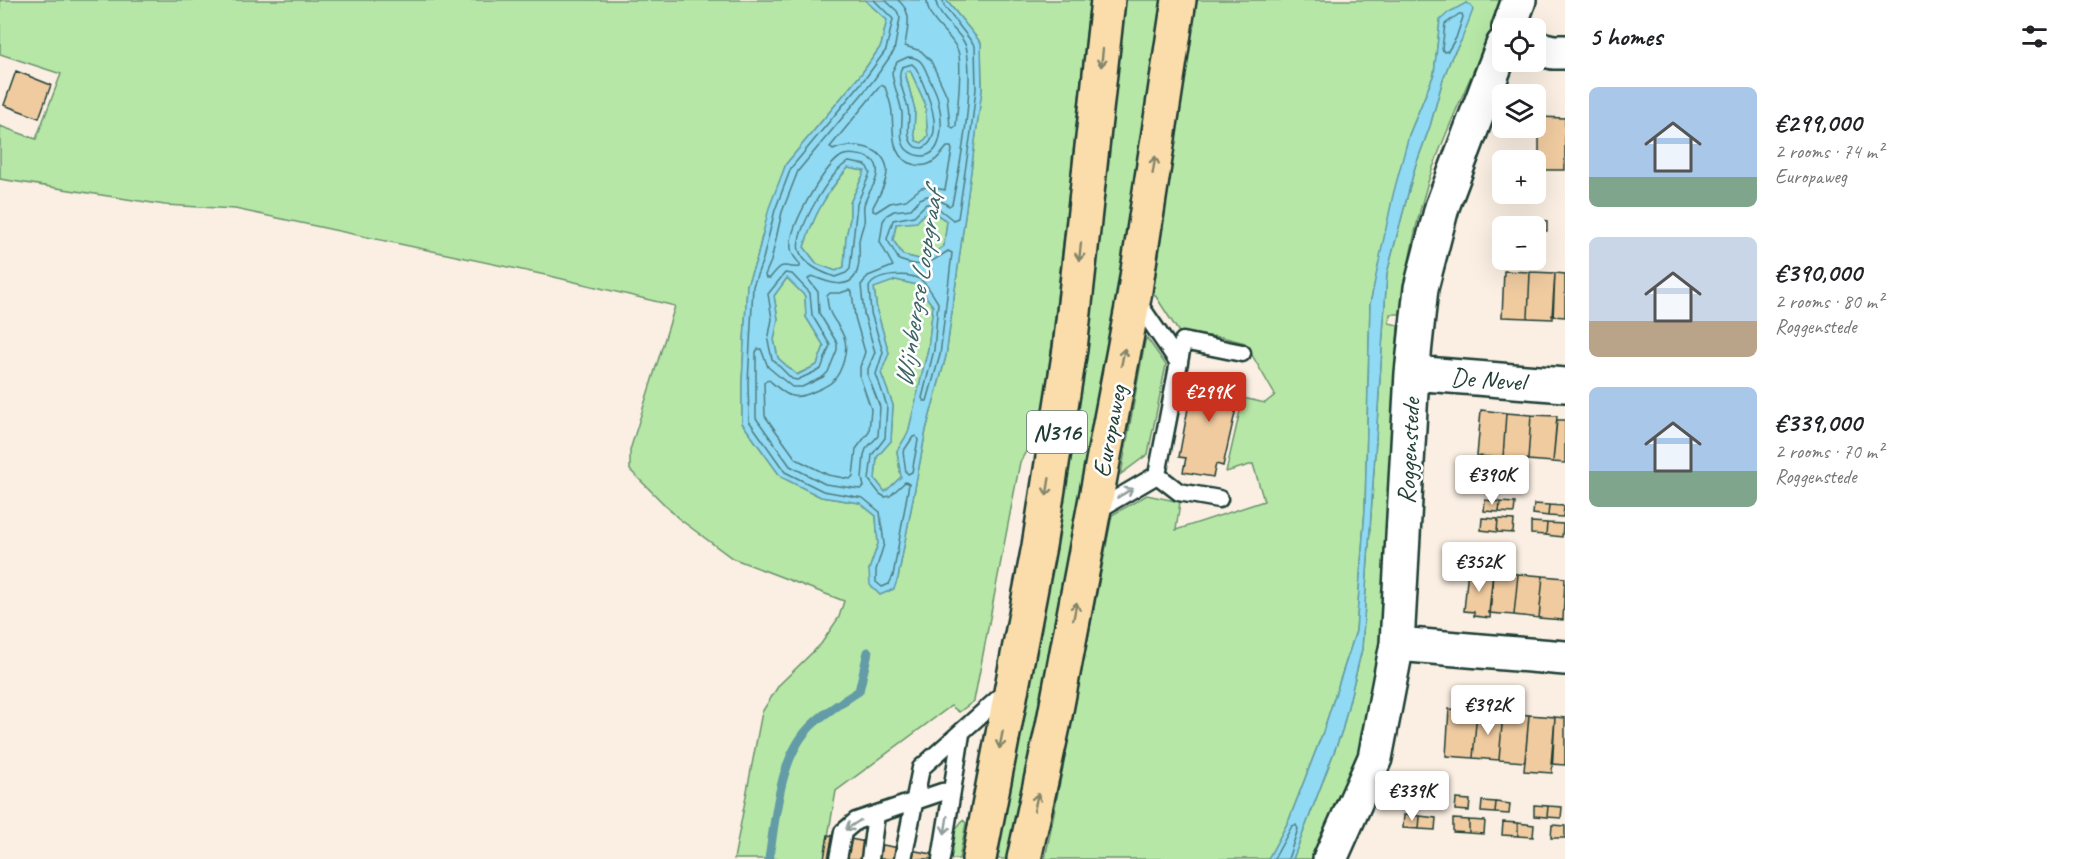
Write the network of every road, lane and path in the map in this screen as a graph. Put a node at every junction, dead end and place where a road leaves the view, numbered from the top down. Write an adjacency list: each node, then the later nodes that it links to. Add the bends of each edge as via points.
1 (1108, 0): 18 (main road, Europaweg / N316, one-way to 18, via 1070,350 1039,546)
2 (1179, 0): 8 (main road, Europaweg / N316, one-way to 2)
3 (1520, 0): 4 (street)
4 (1513, 18)
5 (1546, 50): 6 (street)
6 (1565, 52)
7 (1493, 72): 11 (street, Roggenstede, via 1442,207 1421,288)
8 (1134, 297): 10 (lane); 15 (main road, Europaweg / N316, one-way to 8)
9 (1242, 353): 10 (lane, via 1183,341)
10 (1179, 363): 13 (lane)
11 (1412, 373): 12 (street, De Nevel); 16 (street, Roggenstede)
12 (1565, 385)
13 (1157, 475): 14 (lane, via 1179,492); 15 (lane, one-way to 13)
14 (1219, 499)
15 (1093, 512): 28 (main road, Europaweg / N316, one-way to 15)
16 (1397, 644): 17 (street); 29 (street, Roggenstede, via 1375,758)
17 (1565, 658)
18 (1011, 688): 19 (lane); 27 (main road, Europaweg / N316, one-way to 27)
19 (961, 734): 20 (lane); 21 (lane, via 921,768)
20 (952, 791): 21 (lane); 26 (lane, one-way to 26)
21 (913, 802): 22 (lane); 25 (lane)
22 (876, 815): 23 (lane, one-way to 23, via 856,821 843,832); 24 (lane)
23 (838, 859)
24 (870, 859)
25 (903, 859)
26 (941, 859)
27 (979, 859)
28 (1024, 859)
29 (1330, 859)

